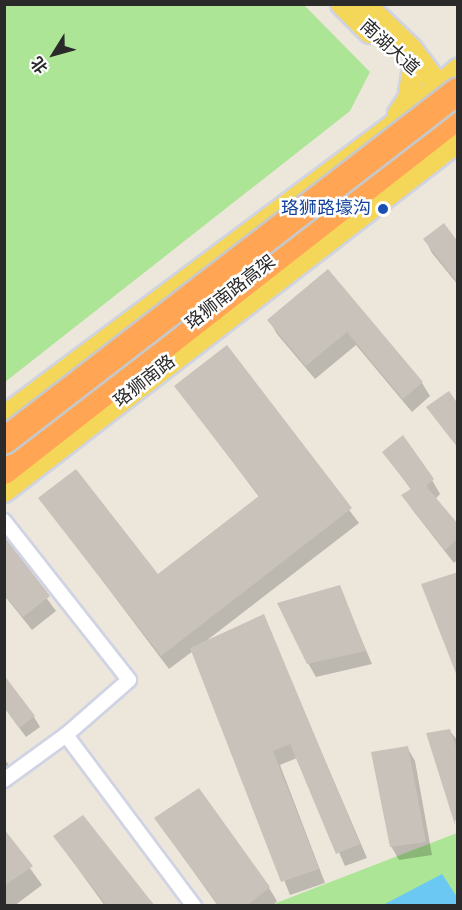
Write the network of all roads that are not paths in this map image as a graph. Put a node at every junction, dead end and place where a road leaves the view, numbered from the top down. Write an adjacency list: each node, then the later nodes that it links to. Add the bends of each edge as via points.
1 (342, 4): 4 (main road, 南湖大道)
2 (364, 4): 5 (main road, 南湖大道)
3 (458, 70): 5 (main road)
4 (413, 74): 5 (main road, 南湖大道); 7 (main road, via 409,99)
5 (448, 88): 6 (main road, 南湖大道); 7 (main road); 12 (highway, 珞狮南路高架, bridge)
6 (458, 115): 13 (highway, 珞狮南路高架)
7 (387, 131): 11 (main road)
8 (458, 141): 10 (main road, 珞狮南路)
9 (458, 154): 10 (main road)
10 (434, 159): 14 (main road, 珞狮南路)
11 (4, 417)
12 (4, 441)
13 (4, 471)
14 (4, 491)
15 (4, 521): 16 (street, via 129,680)
16 (66, 735): 17 (street); 18 (street)
17 (4, 780)
18 (194, 906)

